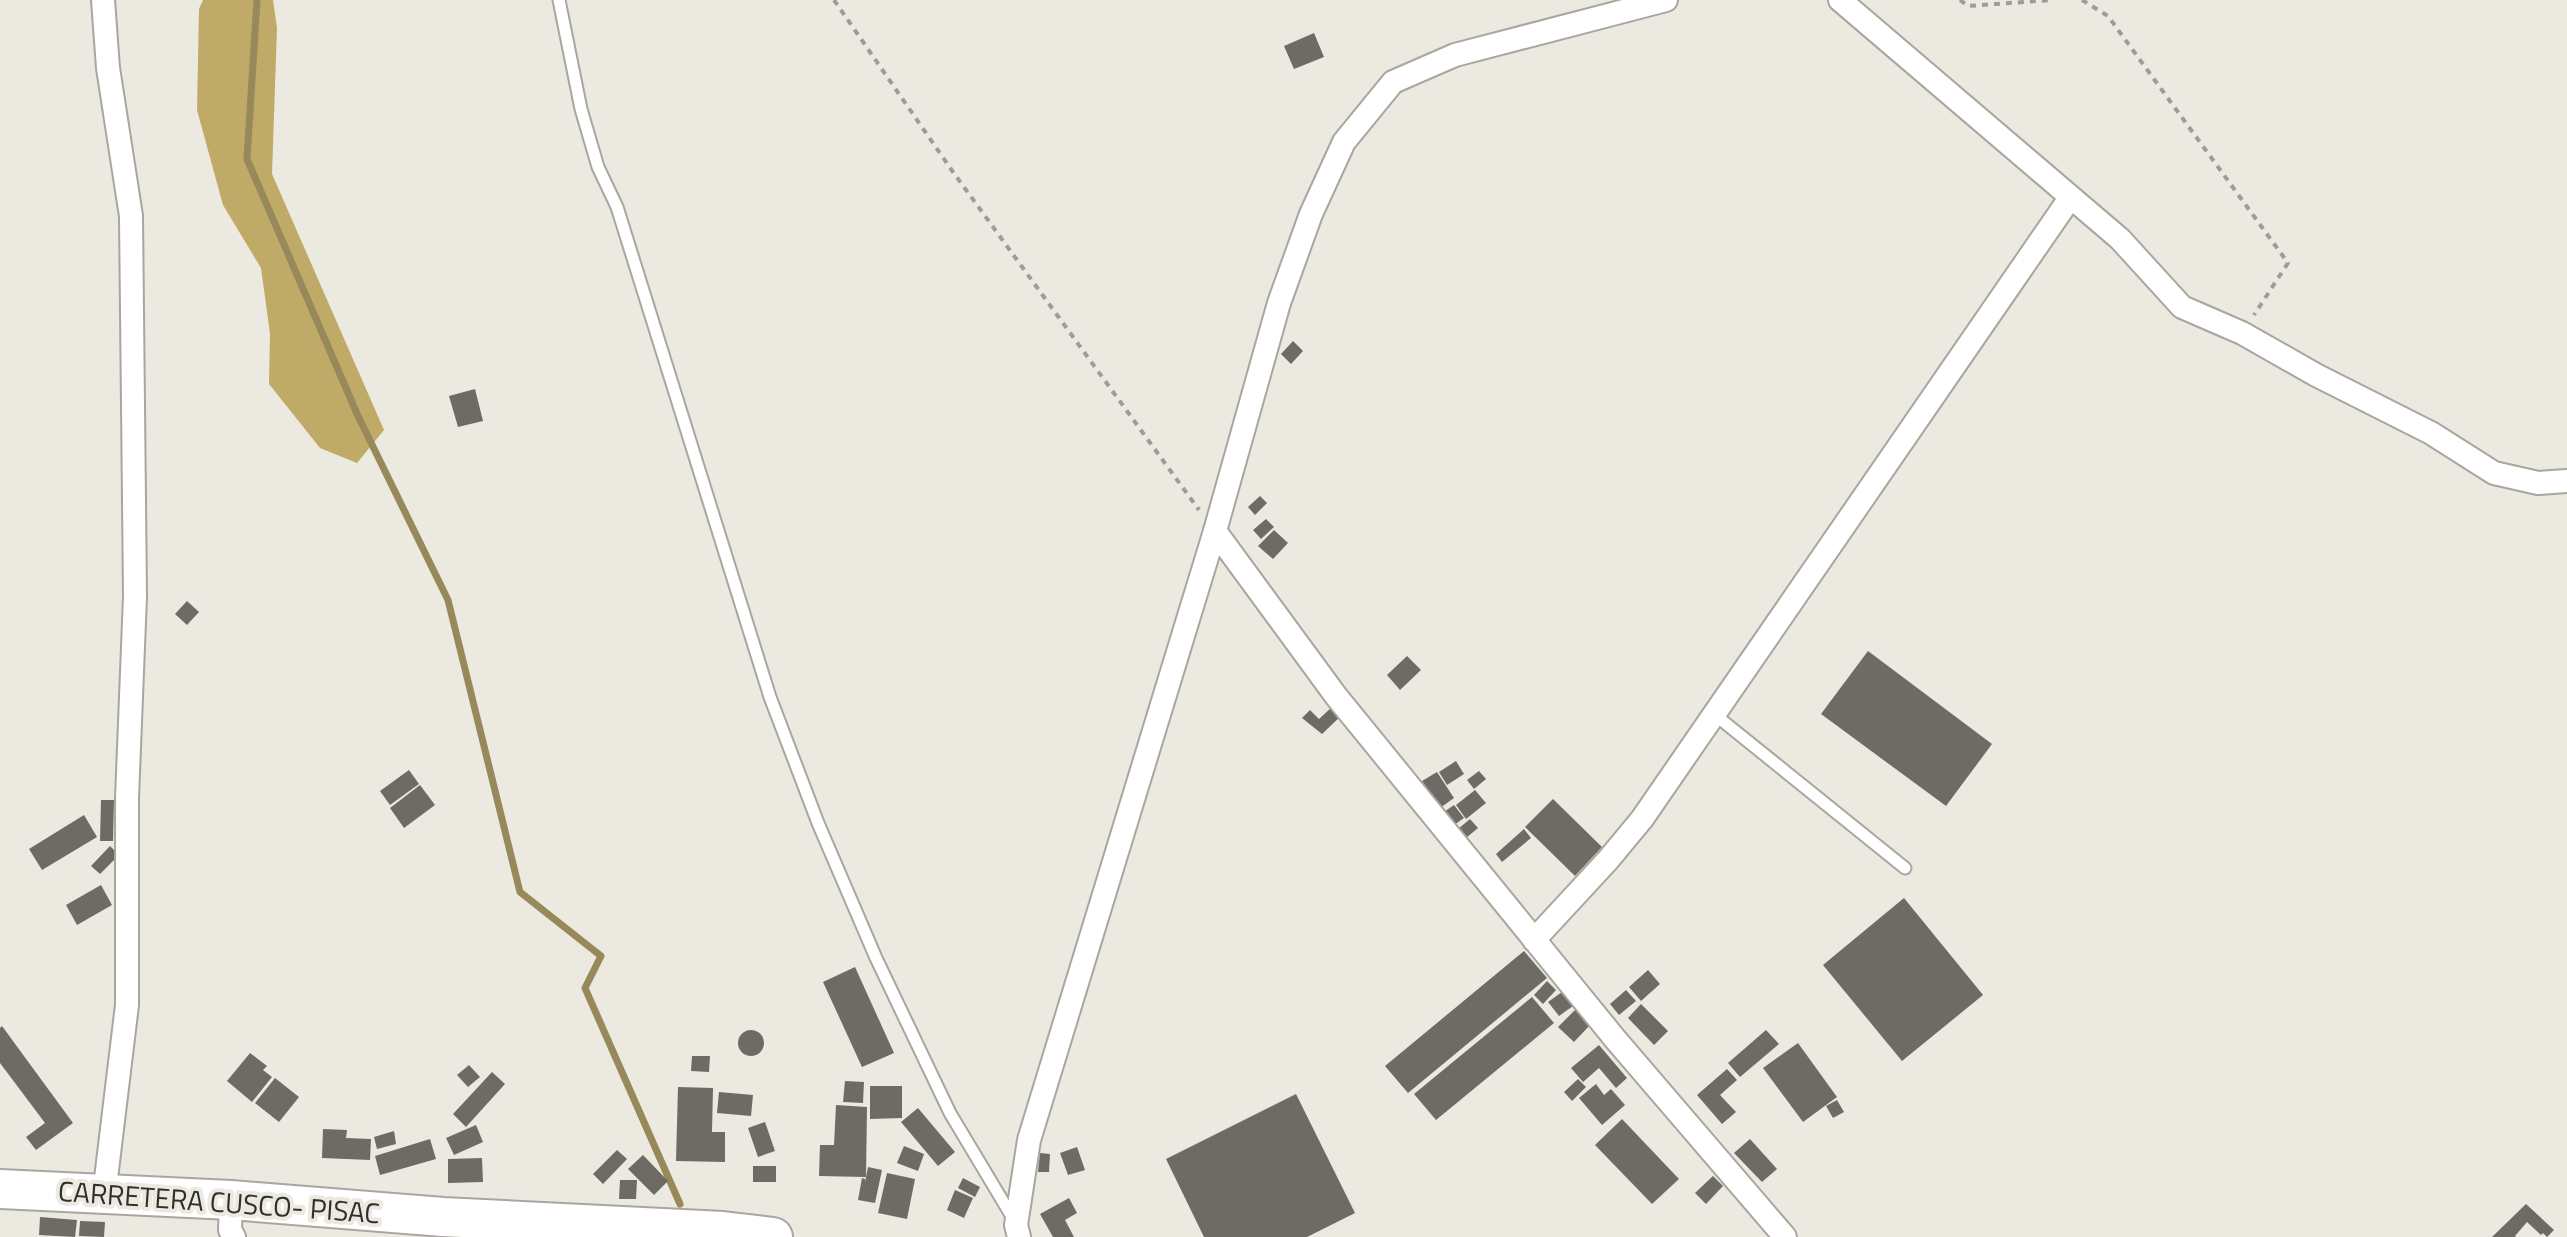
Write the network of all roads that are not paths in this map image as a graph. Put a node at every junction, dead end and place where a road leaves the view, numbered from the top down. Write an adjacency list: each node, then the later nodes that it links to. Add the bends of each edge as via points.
1 (103, 0): 12 (street, via 131,216 135,596 127,798 127,1005)
2 (559, 0): 15 (lane, via 598,167 617,207 770,697 876,958 950,1113)
3 (1666, 0): 7 (street, via 1455,55 1393,82 1344,142 1311,214 1279,303)
4 (1840, 0): 5 (street)
5 (2070, 198): 6 (street, via 2120,239 2182,307 2431,433 2494,473 2538,483); 8 (street)
6 (2567, 481)
7 (1215, 531): 10 (street, via 1336,696); 15 (street, via 1029,1140)
8 (1714, 714): 9 (lane); 10 (street, via 1642,819)
9 (1905, 868)
10 (1534, 940): 17 (street)
11 (0, 1189): 12 (highway, CARRETERA CUSCO- PISAC)
12 (104, 1195): 13 (highway, CARRETERA CUSCO- PISAC)
13 (233, 1219): 14 (highway, CARRETERA CUSCO- PISAC)
14 (434, 1227): 16 (highway, CARRETERA CUSCO- PISAC, via 723,1231)
15 (1018, 1231)
16 (773, 1237)
17 (1785, 1237)

